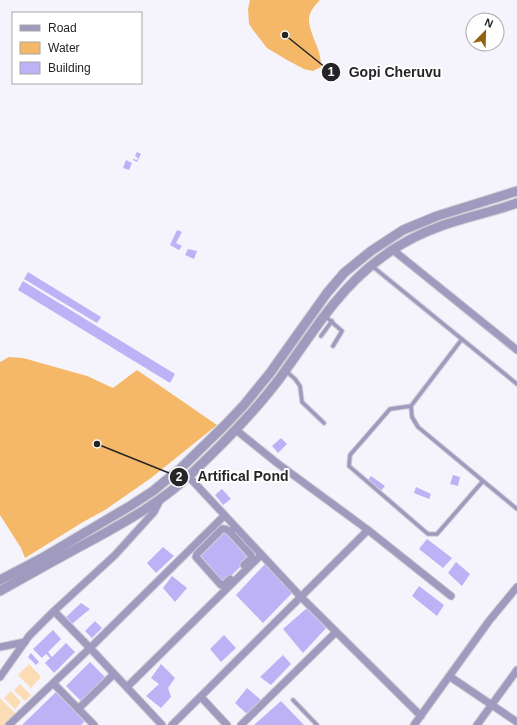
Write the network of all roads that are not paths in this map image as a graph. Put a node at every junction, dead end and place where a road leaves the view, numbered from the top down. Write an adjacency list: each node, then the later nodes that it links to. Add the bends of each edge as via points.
1 (517, 191): 4 (street, via 437,216 403,230)
2 (517, 203): 3 (street, via 440,226 408,240)
3 (393, 250): 5 (street); 10 (street)
4 (363, 258): 5 (street); 18 (street, via 344,273 244,405 181,468)
5 (372, 265): 6 (street, via 352,281 336,300); 8 (lane)
6 (328, 319): 7 (lane); 9 (lane, via 342,331); 11 (street)
7 (321, 336)
8 (462, 339): 12 (lane); 13 (lane)
9 (333, 346)
10 (517, 350)
11 (285, 370): 14 (lane, via 300,386 302,402); 15 (street)
12 (517, 384)
13 (411, 406): 17 (lane, via 412,416 418,427); 17 (lane, via 390,409 350,455 349,466 428,534 437,534)
14 (324, 423)
15 (236, 430): 16 (street); 23 (street)
16 (189, 477): 19 (street); 21 (street)
17 (483, 481): 20 (lane)
18 (153, 491): 19 (street); 26 (street, via 105,522)
19 (160, 500): 28 (street); 31 (street, via 154,512 115,555)
20 (517, 509)
21 (224, 516): 22 (street); 35 (street)
22 (233, 530): 24 (street); 24 (street, via 222,529 196,556 221,585 250,559)
23 (368, 530): 29 (street); 30 (street)
24 (248, 546): 25 (street)
25 (261, 555): 30 (street); 41 (street)
26 (0, 580)
27 (517, 587): 38 (street)
28 (0, 591)
29 (451, 596)
30 (301, 598): 32 (street); 42 (street)
31 (54, 611): 33 (street); 35 (street)
32 (336, 632): 46 (street); 53 (street)
33 (25, 642): 34 (street); 39 (street)
34 (0, 647)
35 (90, 648): 37 (street); 40 (street)
36 (517, 670): 44 (street)
37 (114, 674): 41 (street); 45 (street)
38 (449, 676): 44 (street); 46 (street)
39 (0, 677)
40 (53, 683): 45 (street); 48 (street)
41 (127, 688): 50 (street)
42 (200, 697): 51 (street); 52 (street)
43 (293, 700): 54 (lane)
44 (492, 705): 47 (street); 56 (street)
45 (78, 709): 49 (street)
46 (420, 716): 55 (street)
47 (517, 722)
48 (9, 725)
49 (94, 725)
50 (162, 725)
51 (172, 725)
52 (227, 725)
53 (241, 725)
54 (317, 725)
55 (414, 725)
56 (477, 725)

